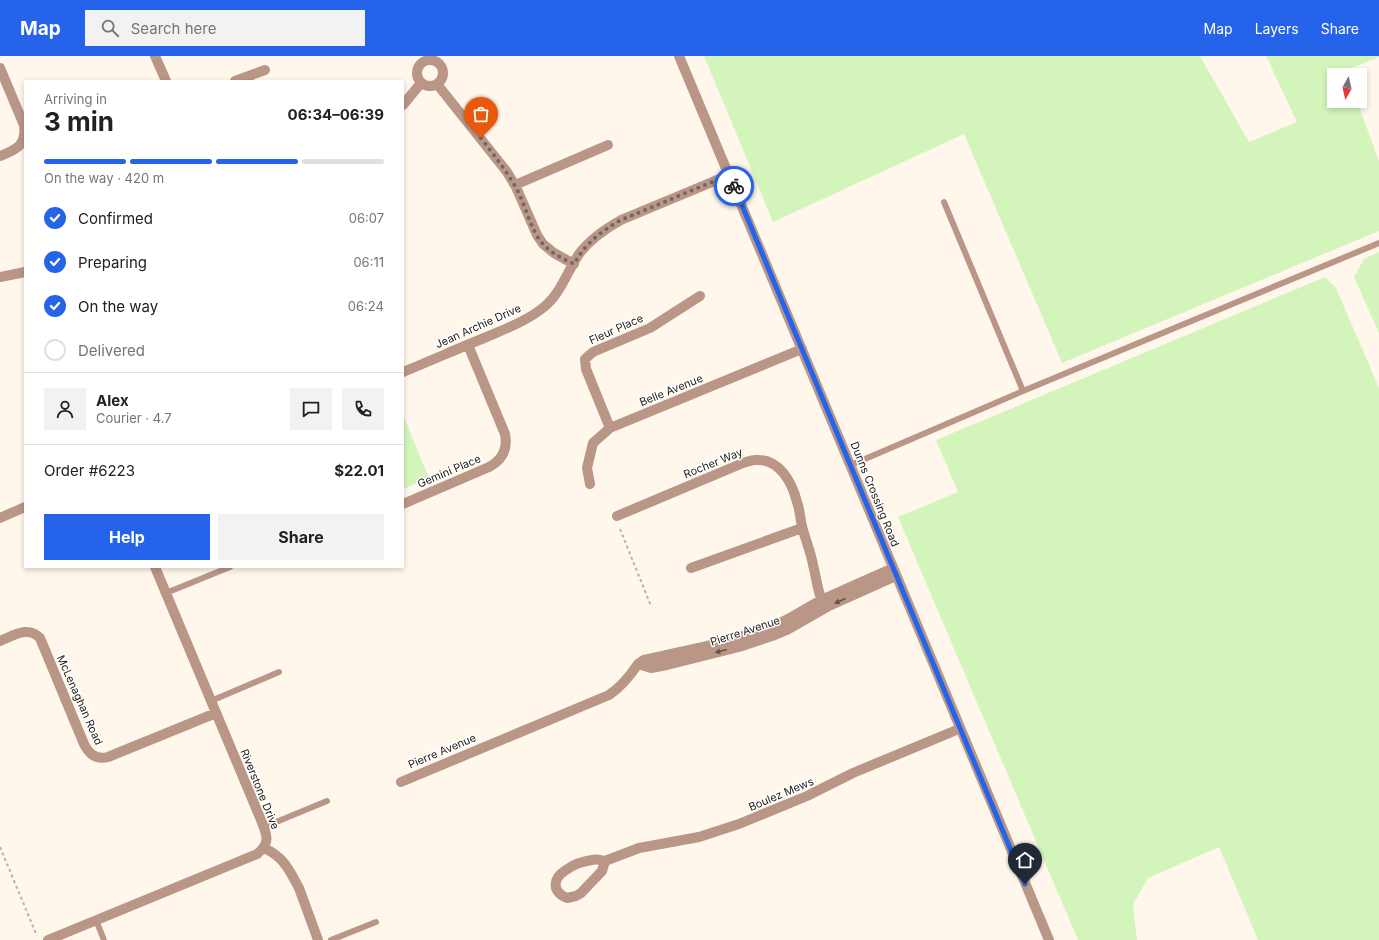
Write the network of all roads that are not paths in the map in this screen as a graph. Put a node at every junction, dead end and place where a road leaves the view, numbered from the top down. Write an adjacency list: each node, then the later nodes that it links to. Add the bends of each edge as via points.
1 (155, 56): 7 (street)
2 (680, 56): 16 (street, Dunns Crossing Road)
3 (419, 60): 4 (street); 9 (street, via 417,77)
4 (442, 60): 10 (street, via 442,78)
5 (0, 68): 12 (street)
6 (265, 70): 8 (street)
7 (166, 80)
8 (237, 80)
9 (421, 83): 10 (street, via 429,86); 11 (street)
10 (437, 84): 17 (street)
11 (404, 104)
12 (24, 125)
13 (24, 136): 15 (street, via 17,148)
14 (608, 145): 17 (street)
15 (0, 156)
16 (729, 175): 20 (street, Jean Archie Drive, via 607,228 592,240); 25 (street, Dunns Crossing Road)
17 (515, 185): 20 (street, via 543,244)
18 (944, 202): 27 (lane)
19 (1379, 243): 27 (lane)
20 (574, 264): 24 (street, Jean Archie Drive, via 561,287 545,307)
21 (24, 272): 22 (street)
22 (0, 277)
23 (700, 296): 28 (street, Fleur Place, via 650,328 593,352 585,359 586,369)
24 (468, 345): 26 (street, Jean Archie Drive); 31 (street, Gemini Place, via 505,434 503,454 495,464)
25 (802, 349): 28 (street, Belle Avenue); 29 (street, Dunns Crossing Road)
26 (404, 372)
27 (1023, 391): 29 (lane)
28 (610, 428): 30 (street, Belle Avenue, via 593,443 587,468)
29 (851, 465): 39 (street, Dunns Crossing Road)
30 (590, 484)
31 (404, 504)
32 (24, 507): 34 (street)
33 (617, 516): 35 (street, Rocher Way, via 743,463 760,460 775,465 789,480)
34 (0, 518)
35 (802, 528): 38 (street); 41 (street, Rocher Way)
36 (155, 568): 40 (street, Riverstone Drive)
37 (228, 568): 40 (lane)
38 (691, 568)
39 (894, 572): 41 (street, Pierre Avenue); 46 (street, Dunns Crossing Road)
40 (166, 593): 44 (street, Riverstone Drive)
41 (823, 604): 47 (street, Pierre Avenue, via 765,630 644,660 618,689 609,695)
42 (0, 641): 45 (street, McLenaghan Road, via 27,631 40,638 84,744 91,754 99,758 108,757)
43 (279, 672): 44 (lane)
44 (211, 701): 45 (street, Riverstone Drive)
45 (216, 713): 49 (street, Riverstone Drive)
46 (959, 729): 51 (street, Boulez Mews, via 739,824 699,837 639,848); 58 (street, Dunns Crossing Road)
47 (400, 782)
48 (327, 801): 49 (lane)
49 (264, 828): 50 (street, Riverstone Drive, via 267,840)
50 (264, 848): 52 (street, via 257,854); 56 (street, via 281,858 295,881)
51 (605, 861): 51 (street, Boulez Mews, via 602,871 576,896 567,898 558,892 556,880 564,870 592,860)
52 (96, 920): 54 (street); 55 (lane)
53 (376, 922): 57 (lane)
54 (48, 940)
55 (104, 940)
56 (318, 940)
57 (331, 940)
58 (1049, 940)

